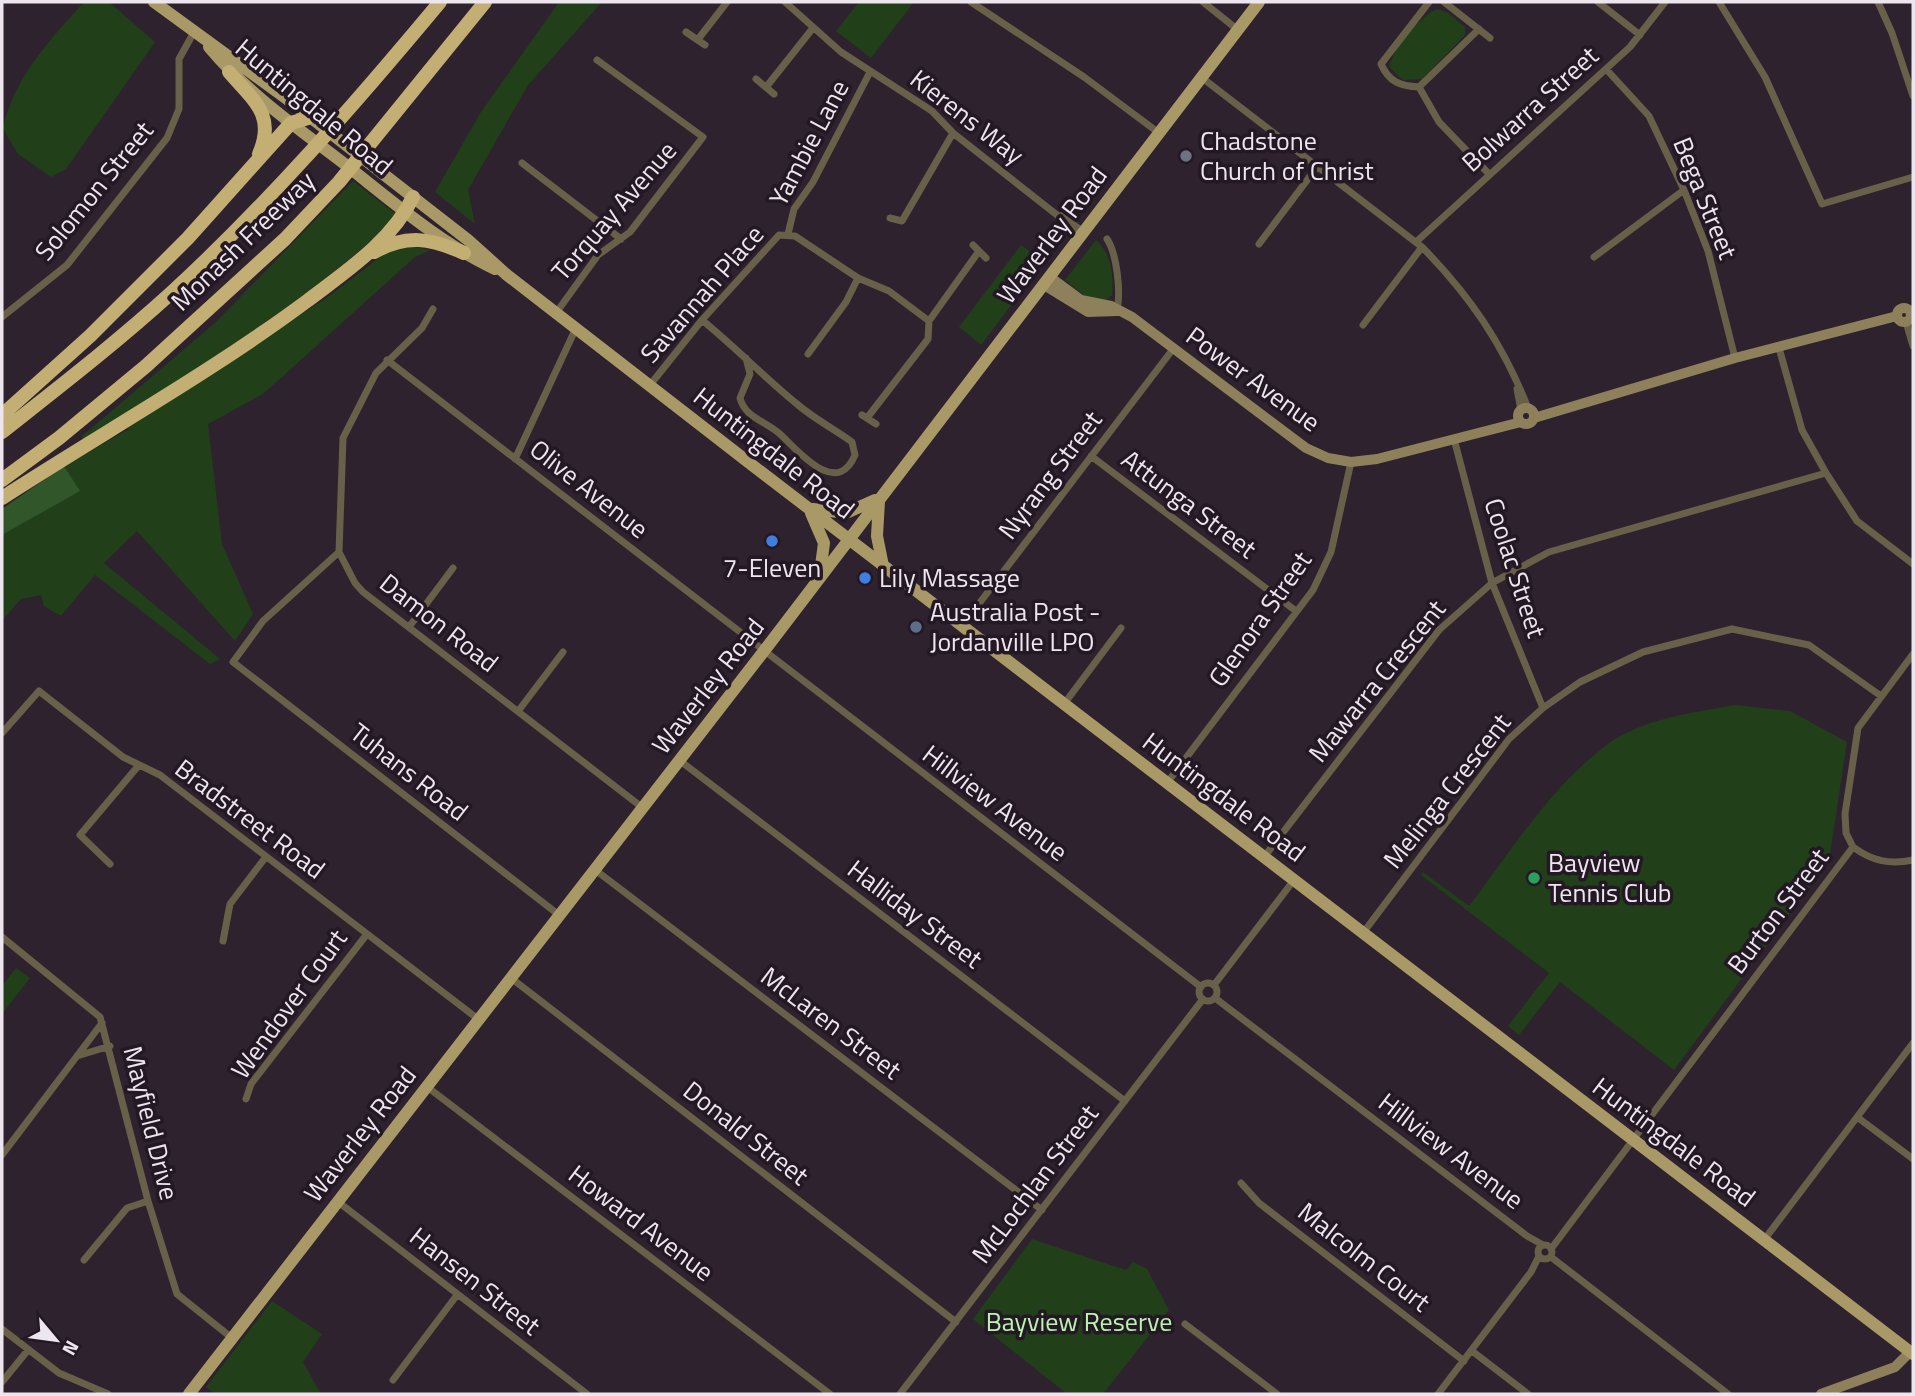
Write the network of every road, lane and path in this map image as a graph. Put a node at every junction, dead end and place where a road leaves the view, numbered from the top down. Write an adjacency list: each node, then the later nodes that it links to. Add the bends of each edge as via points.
1 (154, 2): 19 (main road, Huntingdale Road)
2 (440, 2): 79 (highway, Monash Freeway, via 354,104 216,250 100,355)
3 (485, 2): 85 (highway, Monash Freeway, via 339,182 285,239 146,366)
4 (727, 2): 21 (street)
5 (785, 2): 15 (street, Kierens Way)
6 (971, 2): 36 (street)
7 (1203, 2): 17 (street)
8 (1259, 2): 17 (main road, Waverley Road)
9 (1429, 2): 31 (street, via 1381,64 1385,74 1400,86)
10 (1444, 2): 16 (street)
11 (1598, 2): 20 (street)
12 (1665, 2): 20 (street, Bolwarra Street)
13 (1719, 2): 41 (street, via 1765,77 1822,204)
14 (1878, 2): 33 (street)
15 (813, 28): 27 (street, Kierens Way); 30 (street)
16 (1479, 29): 22 (street); 31 (street)
17 (1238, 30): 28 (main road, Waverley Road)
18 (685, 32): 21 (street)
19 (197, 35): 26 (main road, Huntingdale Road); 34 (main road, Huntingdale Road, via 234,58); 63 (street, Solomon Street, via 178,60 179,109 167,138 72,259)
20 (1640, 35): 25 (street, Bolwarra Street)
21 (699, 38): 23 (street)
22 (1490, 38)
23 (705, 45)
24 (597, 60): 48 (street, Torquay Avenue, via 703,137)
25 (1606, 69): 40 (street, Bolwarra Street); 42 (street, Bega Street, via 1649,116)
26 (229, 72): 34 (main road, Huntingdale Road); 38 (highway, via 268,124)
27 (870, 72): 35 (street, Kierens Way, via 932,111); 46 (street, Yambie Lane, via 794,209)
28 (1201, 78): 36 (main road, Waverley Road); 39 (street)
29 (755, 79): 30 (street)
30 (767, 86): 32 (street)
31 (1419, 88): 40 (street, via 1439,122)
32 (774, 94)
33 (1913, 96)
34 (299, 123): 38 (highway); 43 (main road, Huntingdale Road); 44 (main road, Huntingdale Road)
35 (953, 132): 45 (street, via 902,221); 47 (street, Kierens Way)
36 (1159, 133): 47 (main road, Waverley Road)
37 (522, 163): 48 (street)
38 (255, 165): 77 (highway, via 100,327)
39 (1317, 167): 50 (street); 51 (street)
40 (1489, 174): 51 (street, Bolwarra Street)
41 (1913, 177)
42 (1685, 190): 53 (street); 73 (street, Bega Street, via 1708,251)
43 (413, 197): 44 (highway); 56 (main road, Huntingdale Road)
44 (406, 212): 52 (main road, Huntingdale Road); 55 (highway)
45 (890, 218)
46 (788, 234): 57 (street, Savannah Place); 64 (street, Savannah Place, via 772,240)
47 (1082, 235): 58 (main road, Waverley Road)
48 (621, 239): 61 (street, Torquay Avenue, via 598,255)
49 (1107, 239): 60 (street, via 1119,297)
50 (1259, 244)
51 (1419, 244): 66 (street, Bolwarra Street); 76 (street, via 1454,279 1507,357)
52 (464, 253): 55 (highway, via 414,237); 56 (main road, Huntingdale Road)
53 (1594, 257)
54 (986, 258): 65 (street, via 976,248)
55 (360, 260): 86 (highway, via 202,374)
56 (508, 275): 61 (main road, Huntingdale Road)
57 (858, 278): 65 (street, Savannah Place, via 888,291); 71 (street)
58 (1047, 281): 60 (street, Power Avenue, via 1081,300); 87 (main road, Waverley Road)
59 (433, 309): 74 (street, Damon Road, via 422,328)
60 (1117, 311): 70 (street, Power Avenue, via 1132,317)
61 (555, 313): 67 (main road, Huntingdale Road)
62 (1907, 316): 68 (street); 69 (street, Power Avenue)
63 (2, 317)
64 (702, 320): 72 (street); 75 (street, Savannah Place)
65 (929, 321): 78 (street, via 928,339 864,417)
66 (1363, 325)
67 (576, 328): 75 (main road, Huntingdale Road); 82 (street)
68 (1913, 346)
69 (1779, 348): 73 (street, Power Avenue); 84 (street, via 1802,430)
70 (1172, 349): 81 (street, Nyrang Street); 83 (street, Power Avenue, via 1306,448)
71 (808, 354)
72 (746, 358): 72 (street, via 799,406 852,442 855,455 845,471 823,471 747,411 740,398 750,374)
73 (1735, 358): 76 (street, Power Avenue, via 1560,409)
74 (387, 360): 82 (street, Olive Avenue); 90 (street, Damon Road, via 343,438)
75 (650, 385): 88 (main road, Huntingdale Road)
76 (1526, 414): 80 (street, Power Avenue)
77 (2, 415)
78 (876, 424)
79 (2, 432)
80 (1454, 439): 83 (street, Power Avenue); 95 (street, Coolac Street)
81 (1091, 456): 96 (street, Attunga Street); 97 (street, Nyrang Street)
82 (515, 458): 100 (street, Olive Avenue)
83 (1351, 462): 96 (street, Glenora Street, via 1331,552 1313,590)
84 (1826, 473): 91 (street, via 1857,521); 95 (street, Mawarra Crescent, via 1549,552)
85 (2, 480)
86 (2, 498)
87 (880, 498): 88 (main road, via 846,513); 89 (main road, Waverley Road); 92 (main road, via 877,536)
88 (809, 509): 89 (main road, Huntingdale Road); 94 (main road, via 824,543)
89 (849, 539): 92 (main road, Huntingdale Road); 94 (main road, Waverley Road)
90 (339, 552): 98 (street, Damon Road, via 355,583); 119 (street, Tuhans Road, via 263,621 233,662)
91 (1913, 564)
92 (883, 566): 97 (main road, Huntingdale Road)
93 (453, 568): 98 (street)
94 (820, 576): 100 (main road, Waverley Road)
95 (1492, 583): 105 (street, Coolac Street); 113 (street, Mawarra Crescent, via 1439,630)
96 (1296, 611): 110 (street, Glenora Street)
97 (962, 626): 104 (main road, Huntingdale Road)
98 (409, 627): 106 (street, Damon Road)
99 (1121, 628): 104 (street)
100 (764, 651): 108 (main road, Waverley Road); 126 (street, Hillview Avenue)
101 (563, 652): 106 (street)
102 (1913, 654): 103 (street, Burton Street)
103 (1881, 696): 105 (street, Melinga Crescent, via 1809,645 1732,629 1643,652 1580,682); 112 (street, Burton Street, via 1858,728 1844,814)
104 (1064, 704): 110 (main road, Huntingdale Road)
105 (1543, 708): 120 (street, Melinga Crescent, via 1508,739)
106 (519, 710): 111 (street, Damon Road)
107 (2, 733): 109 (street, Bradstreet Road, via 40,691)
108 (680, 760): 111 (main road, Waverley Road); 136 (street, Halliday Street)
109 (139, 765): 114 (street, Bradstreet Road, via 160,775); 116 (street, via 80,835)
110 (1167, 783): 113 (main road, Huntingdale Road)
111 (643, 808): 117 (main road, Waverley Road)
112 (1853, 847): 115 (street, via 1882,862); 138 (street, Burton Street)
113 (1264, 857): 118 (main road, Huntingdale Road)
114 (265, 858): 121 (street, Bradstreet Road); 123 (street, via 230,904)
115 (1913, 860)
116 (110, 864)
117 (594, 869): 119 (main road, Waverley Road); 144 (street, McLaren Street)
118 (1294, 880): 120 (main road, Huntingdale Road); 125 (street)
119 (559, 915): 124 (main road, Waverley Road)
120 (1363, 933): 138 (main road, Huntingdale Road)
121 (367, 934): 129 (street, Bradstreet Road); 135 (street, Wendover Court, via 251,1084)
122 (2, 937): 130 (street, Mayfield Drive, via 91,1007)
123 (223, 941)
124 (510, 978): 129 (main road, Waverley Road); 149 (street, Donald Street)
125 (1214, 985): 126 (street); 127 (street)
126 (1201, 987): 128 (street)
127 (1216, 998): 128 (street); 146 (street, Hillview Avenue)
128 (1203, 999): 136 (street, McLochlan Street)
129 (478, 1019): 134 (main road, Waverley Road)
130 (102, 1023): 132 (street, Mayfield Drive); 133 (street)
131 (1913, 1043): 137 (street)
132 (110, 1046): 133 (street); 142 (street, Mayfield Drive)
133 (77, 1056): 139 (street)
134 (426, 1086): 143 (main road, Waverley Road); 162 (street, Howard Avenue)
135 (246, 1098)
136 (1125, 1101): 144 (street, McLochlan Street)
137 (1857, 1117): 140 (street); 145 (street)
138 (1631, 1138): 145 (main road, Huntingdale Road); 146 (street, Burton Street)
139 (2, 1155)
140 (1913, 1159)
141 (1241, 1183): 156 (street, Malcolm Court, via 1259,1203)
142 (148, 1201): 147 (street, via 127,1208); 152 (street, Mayfield Drive, via 177,1294)
143 (337, 1201): 148 (street, Hansen Street); 152 (main road, Waverley Road)
144 (1042, 1210): 149 (street, McLochlan Street)
145 (1764, 1240): 155 (main road, Huntingdale Road)
146 (1545, 1252): 154 (street, Burton Street); 167 (street, Hillview Avenue)
147 (84, 1260)
148 (457, 1296): 157 (street); 161 (street, Hansen Street)
149 (956, 1322): 163 (street, McLochlan Street)
150 (1185, 1324): 164 (street)
151 (2, 1329): 153 (street)
152 (232, 1338): 160 (main road, Waverley Road)
153 (28, 1350): 158 (street); 159 (street, via 59,1373)
154 (1472, 1351): 156 (street, Burton Street); 166 (street)
155 (1912, 1353): 168 (street, via 1895,1367)
156 (1464, 1361): 165 (street, Burton Street)
157 (393, 1380)
158 (2, 1382)
159 (108, 1394)
160 (189, 1394)
161 (585, 1394)
162 (830, 1394)
163 (900, 1394)
164 (1278, 1394)
165 (1438, 1394)
166 (1528, 1394)
167 (1726, 1394)
168 (1821, 1394)

